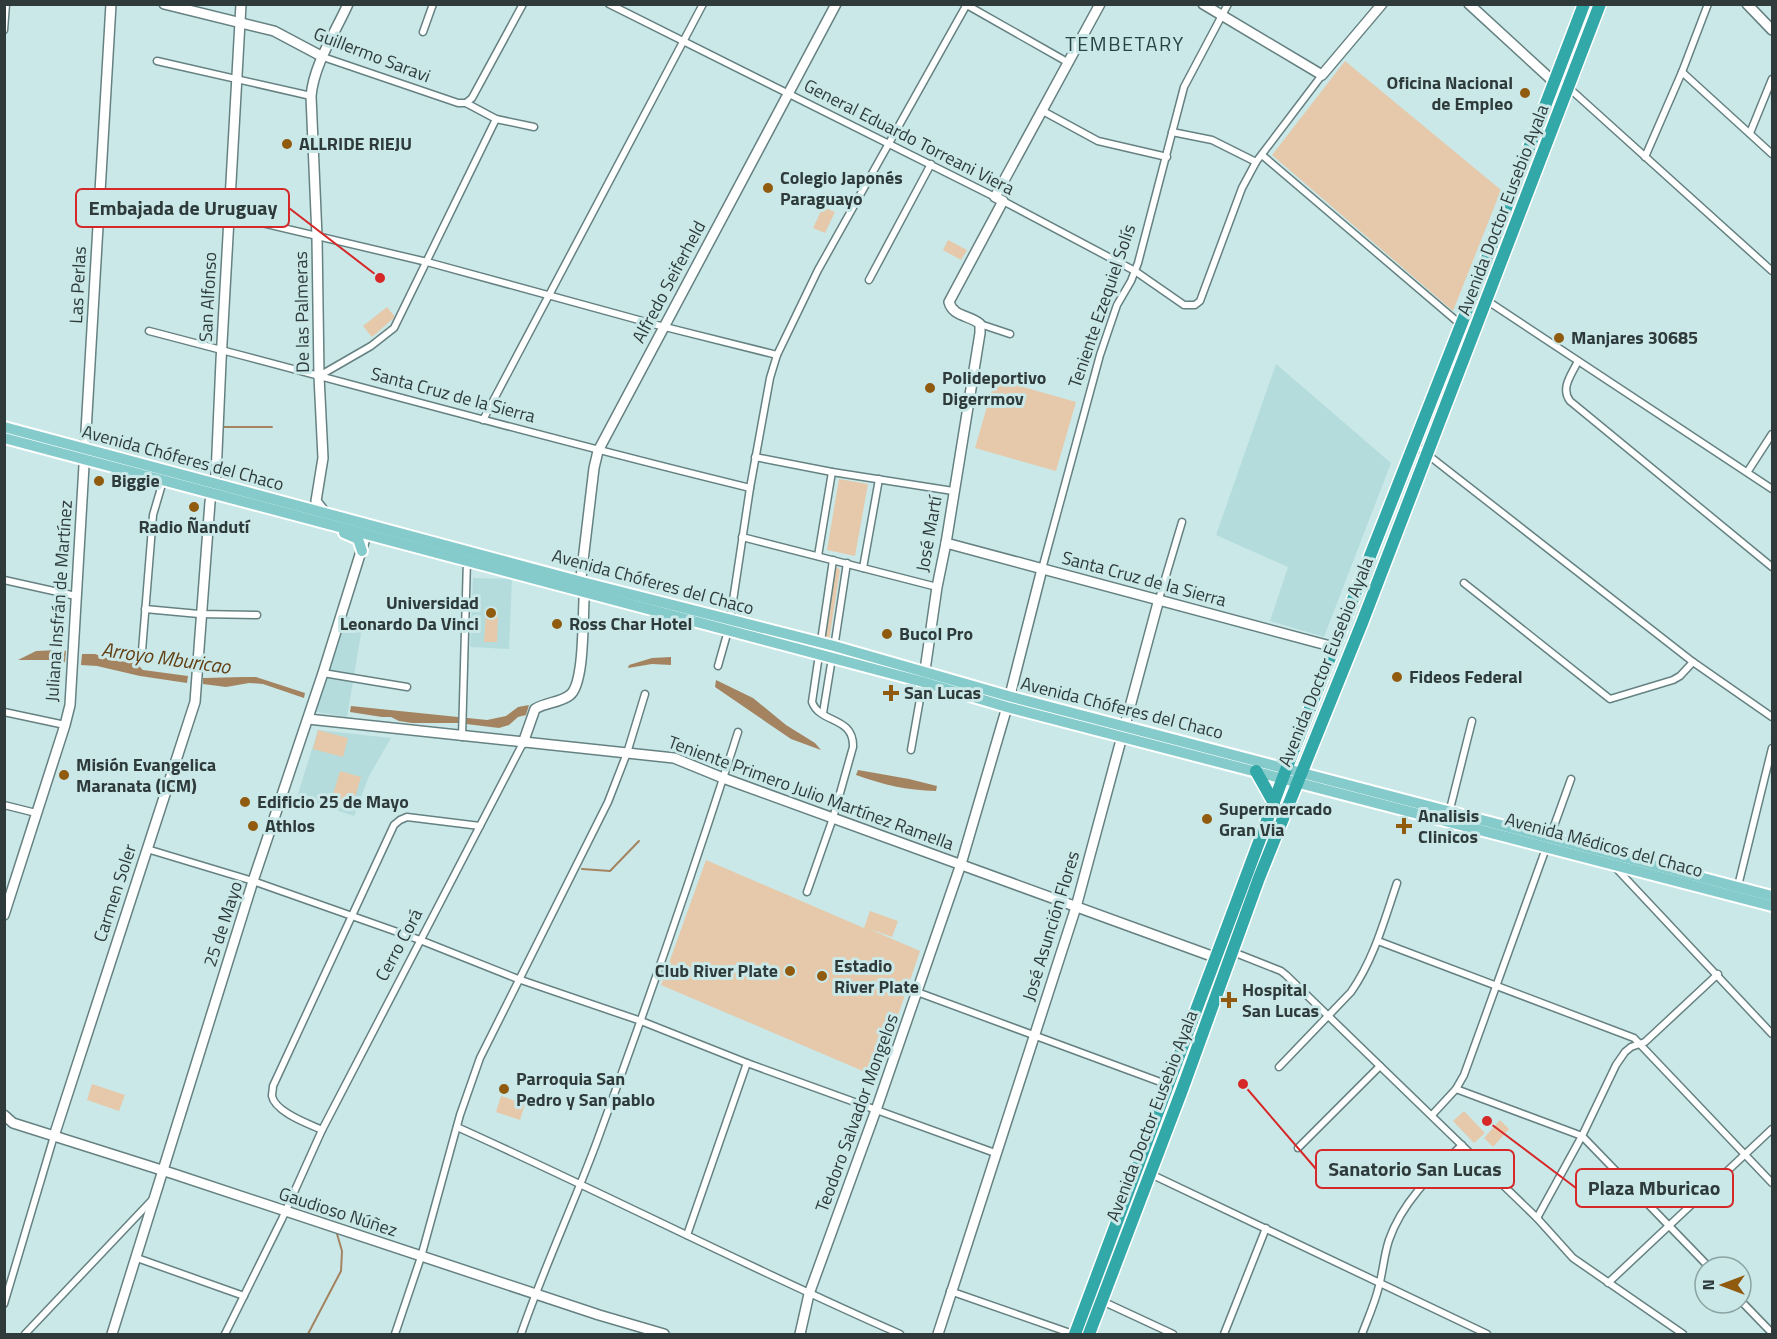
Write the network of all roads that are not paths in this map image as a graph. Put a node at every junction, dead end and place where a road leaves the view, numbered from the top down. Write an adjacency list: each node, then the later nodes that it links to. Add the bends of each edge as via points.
1 (6, 4): 23 (street)
2 (111, 4): 78 (street, Las Perlas)
3 (164, 4): 22 (street, Guillermo Saravi)
4 (241, 4): 22 (street, San Alfonso)
5 (348, 4): 27 (street, De las Palmeras)
6 (433, 4): 25 (street)
7 (524, 4): 38 (street)
8 (609, 4): 26 (street, General Eduardo Torreani Viera)
9 (703, 4): 26 (street)
10 (836, 4): 36 (street, Alfredo Seiferheld)
11 (1100, 4): 29 (street)
12 (1203, 4): 21 (street)
13 (1228, 4): 21 (street, Teniente Ezequiel Solís)
14 (1382, 4): 31 (street)
15 (1468, 4): 34 (street)
16 (1584, 4): 34 (highway, Avenida Doctor Eusebio Ayala)
17 (1600, 4): 35 (highway, Avenida Doctor Eusebio Ayala)
18 (1708, 4): 30 (street)
19 (1747, 4): 24 (street)
20 (966, 5): 29 (street); 44 (street)
21 (1222, 15): 31 (street); 42 (street, Teniente Ezequiel Solís, via 1184,87)
22 (241, 24): 27 (street, Guillermo Saravi, via 279,33); 32 (street, San Alfonso)
23 (4, 30)
24 (1773, 30)
25 (423, 32)
26 (684, 41): 36 (street, General Eduardo Torreani Viera); 60 (street)
27 (323, 57): 37 (street, De las Palmeras); 38 (street, Guillermo Saravi)
28 (157, 60): 32 (street)
29 (1069, 63): 39 (street)
30 (1682, 72): 43 (street); 48 (street)
31 (1322, 75): 46 (street)
32 (237, 80): 37 (street); 53 (street, San Alfonso)
33 (1773, 80): 43 (street)
34 (1555, 83): 35 (street); 59 (highway, Avenida Doctor Eusebio Ayala)
35 (1569, 88): 48 (street); 61 (highway, Avenida Doctor Eusebio Ayala)
36 (789, 95): 44 (street, General Eduardo Torreani Viera); 64 (street, Alfredo Seiferheld)
37 (311, 96): 54 (street, De las Palmeras)
38 (466, 103): 40 (street, Guillermo Saravi)
39 (1041, 110): 47 (street, via 1098,141); 52 (street)
40 (496, 119): 41 (street, Guillermo Saravi); 55 (street)
41 (534, 127)
42 (1173, 132): 47 (street, Teniente Ezequiel Solís); 49 (street, via 1212,140)
43 (1750, 133): 45 (street)
44 (888, 143): 50 (street, General Eduardo Torreani Viera); 69 (street, via 818,270)
45 (1773, 154)
46 (1262, 155): 49 (street); 63 (street)
47 (1167, 157): 56 (street, Teniente Ezequiel Solís)
48 (1645, 157): 57 (street)
49 (1256, 162): 56 (street, General Eduardo Torreani Viera, via 1242,188 1200,301 1189,306 1180,303)
50 (931, 164): 52 (street, General Eduardo Torreani Viera); 58 (street)
51 (156, 198): 53 (street)
52 (999, 199): 56 (street, General Eduardo Torreani Viera); 62 (street, via 949,302 955,313)
53 (230, 216): 54 (street); 68 (street, San Alfonso)
54 (317, 237): 55 (street); 71 (street, De las Palmeras)
55 (428, 262): 60 (street); 71 (street, via 394,328)
56 (1135, 271): 105 (street, Teniente Ezequiel Solís, via 1105,338)
57 (1773, 271)
58 (869, 280)
59 (1474, 292): 61 (street); 63 (highway, Avenida Doctor Eusebio Ayala)
60 (549, 295): 64 (street); 72 (street)
61 (1487, 300): 67 (highway, Avenida Doctor Eusebio Ayala); 70 (street)
62 (980, 324): 66 (street); 88 (street, José Martí)
63 (1461, 325): 67 (street); 76 (highway, Avenida Doctor Eusebio Ayala)
64 (664, 326): 69 (street); 77 (street, Alfredo Seiferheld)
65 (149, 331): 68 (street, Santa Cruz de la Sierra)
66 (1010, 334)
67 (1473, 335): 79 (highway, Avenida Doctor Eusebio Ayala)
68 (222, 349): 71 (street, Santa Cruz de la Sierra); 86 (street, San Alfonso)
69 (777, 355): 80 (street)
70 (1578, 361): 81 (street); 103 (street, via 1566,385 1570,401)
71 (319, 376): 72 (street, Santa Cruz de la Sierra); 89 (street, De las Palmeras, via 323,458 316,501)
72 (483, 420): 77 (street, Santa Cruz de la Sierra)
73 (4, 427): 78 (main road, Avenida Chóferes del Chaco)
74 (1773, 434): 81 (street)
75 (4, 438): 78 (main road, Avenida Chóferes del Chaco)
76 (1414, 444): 79 (street); 92 (highway, Avenida Doctor Eusebio Ayala)
77 (598, 451): 85 (street, Santa Cruz de la Sierra); 109 (street, Alfredo Seiferheld)
78 (84, 454): 84 (main road, Avenida Chóferes del Chaco); 86 (main road, Avenida Chóferes del Chaco); 110 (street, Juliana Insfrán de Martínez)
79 (1426, 454): 94 (highway, Avenida Doctor Eusebio Ayala); 121 (street)
80 (755, 457): 82 (street); 85 (street)
81 (1748, 471): 87 (street)
82 (832, 472): 83 (street); 99 (street)
83 (879, 479): 88 (street); 104 (street)
84 (163, 481): 86 (main road, Avenida Chóferes del Chaco); 112 (street, via 153,515)
85 (750, 488): 95 (street)
86 (213, 489): 89 (main road, Avenida Chóferes del Chaco); 90 (main road, Avenida Chóferes del Chaco); 113 (street, Carmen Soler)
87 (1773, 489)
88 (953, 491): 96 (street, José Martí)
89 (326, 514): 93 (main road, Avenida Chóferes del Chaco)
90 (305, 518): 93 (main road, Avenida Chóferes del Chaco); 98 (main road, via 353,535)
91 (1182, 522): 111 (street, José Asunción Flores)
92 (1383, 525): 94 (highway); 117 (highway, Avenida Doctor Eusebio Ayala)
93 (365, 531): 97 (main road, Avenida Chóferes del Chaco); 98 (street, 25 de Mayo); 101 (main road, Avenida Chóferes del Chaco)
94 (1397, 532): 144 (highway, Avenida Doctor Eusebio Ayala)
95 (742, 537): 99 (street); 115 (street)
96 (946, 543): 105 (street, Santa Cruz de la Sierra); 108 (street, José Martí)
97 (468, 550): 101 (street); 109 (main road, Avenida Chóferes del Chaco)
98 (362, 551): 123 (street, 25 de Mayo)
99 (818, 556): 100 (street)
100 (833, 560): 102 (street); 116 (street)
101 (467, 562): 109 (main road, Avenida Chóferes del Chaco); 137 (street)
102 (847, 562): 104 (street); 119 (street)
103 (1773, 567)
104 (863, 568): 108 (street)
105 (1042, 569): 111 (street, Santa Cruz de la Sierra); 127 (street, Teniente Ezequiel Solís)
106 (4, 580): 110 (street)
107 (1464, 583): 121 (street, via 1610,699 1673,680)
108 (937, 586): 124 (street, José Martí)
109 (582, 587): 115 (main road, Avenida Chóferes del Chaco); 138 (street, Cerro Corá, via 576,689 565,699 535,709)
110 (76, 596): 134 (street, Juliana Insfrán de Martínez, via 70,705)
111 (1159, 599): 117 (street, Santa Cruz de la Sierra); 136 (street, José Asunción Flores)
112 (145, 609): 113 (street); 118 (street)
113 (203, 614): 114 (street); 154 (street, Carmen Soler, via 196,696)
114 (257, 615)
115 (729, 626): 116 (main road, Avenida Chóferes del Chaco); 120 (main road, Avenida Chóferes del Chaco); 122 (street)
116 (821, 643): 119 (main road, Avenida Chóferes del Chaco); 120 (street)
117 (1334, 647): 144 (highway, Avenida Doctor Eusebio Ayala)
118 (142, 651)
119 (833, 652): 120 (main road, Avenida Chóferes del Chaco); 124 (main road, Avenida Chóferes del Chaco); 130 (street)
120 (819, 654): 130 (street, via 813,706)
121 (1693, 662): 131 (street)
122 (718, 666)
123 (323, 673): 125 (street); 132 (street, 25 de Mayo)
124 (924, 677): 127 (main road, Avenida Chóferes del Chaco); 128 (main road, Avenida Chóferes del Chaco); 140 (street, José Martí)
125 (407, 687)
126 (645, 694): 141 (street)
127 (1008, 696): 128 (street, Teodoro Salvador Mongelos); 136 (main road, Avenida Chóferes del Chaco)
128 (1006, 707): 136 (main road, Avenida Chóferes del Chaco); 156 (street, Teodoro Salvador Mongelos)
129 (4, 712): 134 (street)
130 (823, 713): 151 (street, via 845,726 853,742)
131 (1773, 717)
132 (308, 719): 137 (street, Teniente Primero Julio Martínez Ramella); 157 (street, 25 de Mayo)
133 (1472, 721): 150 (street)
134 (65, 725): 149 (street, Juliana Insfrán de Martínez)
135 (738, 732): 145 (street)
136 (1124, 732): 143 (main road, Avenida Chóferes del Chaco); 144 (main road, Avenida Chóferes del Chaco); 163 (street, José Asunción Flores)
137 (462, 737): 138 (street, Teniente Primero Julio Martínez Ramella)
138 (523, 743): 141 (street, Teniente Primero Julio Martínez Ramella); 152 (street, Cerro Corá)
139 (1773, 748): 142 (street)
140 (911, 750)
141 (627, 753): 145 (street, Teniente Primero Julio Martínez Ramella, via 674,758); 171 (street, via 608,801)
142 (1771, 763): 160 (street)
143 (1256, 771): 144 (main road, Avenida Chóferes del Chaco); 147 (highway)
144 (1292, 774): 147 (highway, Avenida Doctor Eusebio Ayala); 150 (main road, Avenida Médicos del Chaco); 168 (highway, Avenida Doctor Eusebio Ayala)
145 (723, 778): 151 (street, Teniente Primero Julio Martínez Ramella); 175 (street)
146 (1570, 779): 153 (street)
147 (1274, 803): 169 (highway, Avenida Doctor Eusebio Ayala)
148 (4, 805): 149 (street)
149 (36, 813): 164 (street, Juliana Insfrán de Martínez)
150 (1448, 816): 153 (main road, Avenida Médicos del Chaco)
151 (833, 818): 156 (street, Teniente Primero Julio Martínez Ramella); 159 (street)
152 (480, 826): 165 (street, via 399,819); 166 (street, Cerro Corá)
153 (1549, 842): 155 (main road, Avenida Médicos del Chaco); 172 (street)
154 (147, 849): 157 (street); 191 (street, Carmen Soler)
155 (1613, 859): 160 (main road, Avenida Médicos del Chaco); 170 (street)
156 (961, 864): 163 (street, Teniente Primero Julio Martínez Ramella); 173 (street, Teodoro Salvador Mongelos)
157 (253, 881): 165 (street); 197 (street, 25 de Mayo)
158 (1398, 883): 167 (street)
159 (807, 892)
160 (1736, 892): 161 (main road, Avenida Médicos del Chaco); 162 (main road, Avenida Médicos del Chaco)
161 (1773, 896)
162 (1773, 906)
163 (1076, 907): 169 (street, Teniente Primero Julio Martínez Ramella); 177 (street, José Asunción Flores)
164 (4, 915)
165 (353, 916): 166 (street); 190 (street, via 273,1086 272,1097 277,1105)
166 (420, 940): 171 (street); 190 (street, Cerro Corá)
167 (1378, 941): 172 (street); 174 (street, via 1351,992)
168 (1233, 952): 174 (street, via 1281,971); 184 (highway, Avenida Doctor Eusebio Ayala)
169 (1216, 958): 182 (highway, Avenida Doctor Eusebio Ayala)
170 (1718, 974): 176 (street); 178 (street)
171 (518, 979): 175 (street); 188 (street, via 480,1058)
172 (1496, 986): 178 (street); 183 (street)
173 (917, 992): 177 (street); 185 (street, Teodoro Salvador Mongelos)
174 (1327, 1016): 180 (street); 181 (street)
175 (640, 1021): 179 (street); 200 (street)
176 (1773, 1034)
177 (1034, 1035): 182 (street); 195 (street, José Asunción Flores)
178 (1641, 1043): 192 (street, via 1625,1052 1616,1065); 196 (street)
179 (747, 1063): 185 (street); 206 (street)
180 (1380, 1066): 187 (street); 194 (street)
181 (1279, 1067)
182 (1169, 1086): 184 (street); 198 (highway, Avenida Doctor Eusebio Ayala)
183 (1456, 1089): 187 (street); 192 (street)
184 (1182, 1090): 198 (highway, Avenida Doctor Eusebio Ayala)
185 (876, 1110): 195 (street); 214 (street, Teodoro Salvador Mongelos)
186 (4, 1115): 191 (street, Gaudioso Núñez, via 13,1123)
187 (1432, 1115): 193 (street)
188 (457, 1127): 200 (street); 208 (street)
189 (1773, 1129): 196 (street)
190 (321, 1130): 202 (street, Cerro Corá)
191 (54, 1136): 197 (street, Gaudioso Núñez); 217 (street, Carmen Soler)
192 (1582, 1136): 203 (street); 204 (street)
193 (1462, 1145): 203 (street); 210 (street, via 1406,1207 1389,1240)
194 (1298, 1148)
195 (995, 1153): 212 (street, José Asunción Flores)
196 (1745, 1154): 199 (street); 204 (street)
197 (162, 1170): 201 (street, 25 de Mayo); 202 (street, Gaudioso Núñez)
198 (1144, 1171): 205 (street); 216 (highway, Avenida Doctor Eusebio Ayala); 229 (highway, Avenida Doctor Eusebio Ayala)
199 (1773, 1183)
200 (581, 1184): 206 (street); 213 (street)
201 (153, 1199): 209 (street, 25 de Mayo); 221 (street)
202 (285, 1211): 208 (street, Gaudioso Núñez); 215 (street, Cerro Corá)
203 (1537, 1218): 211 (street, via 1574,1258)
204 (1668, 1226): 207 (street); 211 (street)
205 (1266, 1228): 210 (street); 232 (street)
206 (687, 1235): 214 (street)
207 (1697, 1255)
208 (421, 1257): 213 (street, Gaudioso Núñez); 224 (street)
209 (137, 1258): 215 (street); 222 (street, 25 de Mayo)
210 (1380, 1283): 233 (street); 234 (street)
211 (1608, 1283): 235 (street)
212 (950, 1291): 228 (street, José Asunción Flores); 229 (street)
213 (535, 1294): 220 (street, Gaudioso Núñez); 225 (street)
214 (809, 1294): 226 (street, Teodoro Salvador Mongelos); 227 (street)
215 (244, 1296): 223 (street, Cerro Corá)
216 (1102, 1301): 230 (highway, Avenida Doctor Eusebio Ayala); 231 (street)
217 (4, 1304)
218 (1753, 1312): 219 (street)
219 (1773, 1333)
220 (659, 1334)
221 (25, 1335)
222 (112, 1335)
223 (225, 1335)
224 (395, 1335)
225 (521, 1335)
226 (800, 1335)
227 (900, 1335)
228 (938, 1335)
229 (1074, 1335)
230 (1089, 1335)
231 (1173, 1335)
232 (1224, 1335)
233 (1362, 1335)
234 (1487, 1335)
235 (1683, 1335)

